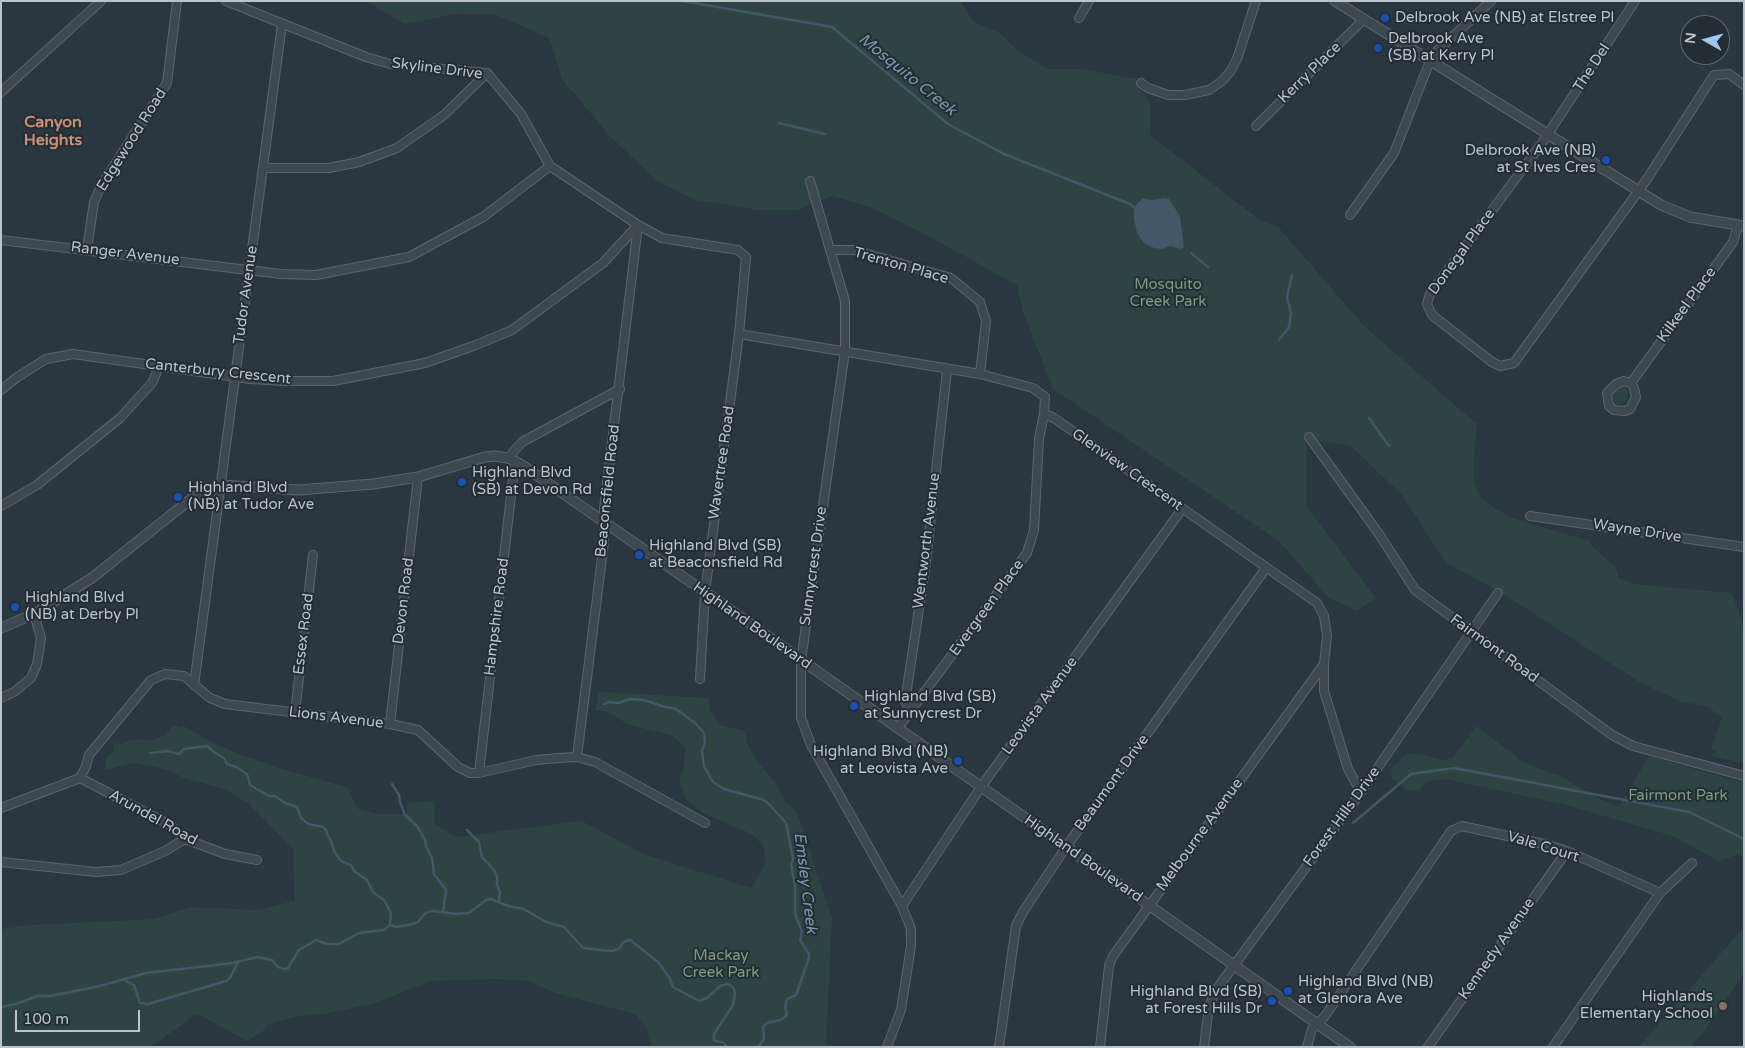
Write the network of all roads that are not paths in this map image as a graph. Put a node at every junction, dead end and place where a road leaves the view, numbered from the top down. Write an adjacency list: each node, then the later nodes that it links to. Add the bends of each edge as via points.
1 (101, 1): 16 (street)
2 (177, 1): 27 (street, Edgewood Road, via 167,84 101,186 94,202)
3 (226, 1): 11 (street, Skyline Drive)
4 (1089, 1): 9 (street)
5 (1256, 1): 14 (street, via 1237,59 1222,81 1209,90 1185,95 1168,95)
6 (1335, 1): 10 (street)
7 (1491, 1): 12 (street)
8 (1635, 1): 18 (street, The Del)
9 (1079, 18)
10 (1363, 19): 12 (street); 17 (street, Kerry Place)
11 (282, 24): 13 (street, Skyline Drive, via 390,64); 20 (street, Tudor Avenue)
12 (1430, 61): 18 (street); 23 (street, via 1394,152)
13 (487, 72): 19 (street, Skyline Drive, via 521,114); 20 (street, via 444,115 397,148 359,162 329,168)
14 (1141, 83)
15 (1744, 85): 22 (street, via 1729,74 1714,75)
16 (1, 92)
17 (1256, 126)
18 (1548, 134): 22 (street); 22 (street, Donegal Place, via 1430,294 1426,304 1432,315 1492,362 1500,366 1514,364)
19 (550, 166): 24 (street, Skyline Drive); 30 (street, Ranger Avenue, via 483,217 409,257 316,275)
20 (263, 168): 30 (street, Tudor Avenue)
21 (810, 181): 29 (street, Sunnycrest Drive)
22 (1638, 192): 25 (street, via 1676,212)
23 (1350, 215)
24 (638, 225): 28 (street, Skyline Drive, via 662,238); 36 (street, Canterbury Crescent, via 602,263 544,307 512,330 476,345 425,363 333,381 285,382); 38 (street, Beaconsfield Road)
25 (1741, 225): 37 (street, Kilkeel Place, via 1733,242)
26 (1, 240): 27 (street, Ranger Avenue)
27 (87, 249): 30 (street, Ranger Avenue)
28 (738, 250): 31 (street, Wavertree Road, via 746,257)
29 (831, 250): 32 (street, Sunnycrest Drive, via 845,301); 35 (street, Trenton Place, via 854,250 951,278 980,302 986,321)
30 (249, 269): 36 (street, Tudor Avenue)
31 (739, 334): 32 (street); 52 (street, Wavertree Road)
32 (845, 351): 34 (street); 57 (street, Sunnycrest Drive)
33 (159, 367): 36 (street, Canterbury Crescent); 39 (street, Canterbury Crescent, via 73,354 46,359); 45 (street, via 152,383 120,418 37,485)
34 (947, 370): 35 (street); 62 (street, Wentworth Avenue, via 926,562 905,702)
35 (980, 374): 40 (street, via 1033,388 1045,397)
36 (234, 376): 44 (street, Tudor Avenue)
37 (1631, 383)
38 (620, 389): 42 (street, via 522,442); 48 (street, Beaconsfield Road)
39 (1, 390)
40 (1044, 414): 46 (street, Glenview Crescent); 62 (street, Evergreen Place, via 1039,439 1034,530 1027,553)
41 (1309, 437): 56 (street, Fairmont Road, via 1415,590)
42 (511, 459): 43 (street, via 485,457); 48 (street, Highland Boulevard); 67 (street, Hampshire Road, via 513,484)
43 (418, 477): 44 (street, via 300,490); 64 (street, Devon Road)
44 (220, 485): 54 (street, via 191,499 92,578); 60 (street, Tudor Avenue)
45 (1, 506)
46 (1182, 509): 51 (street, Glenview Crescent); 70 (street, Leovista Avenue)
47 (1530, 516): 49 (street, Wayne Drive)
48 (604, 522): 52 (street, Highland Boulevard); 66 (street, Beaconsfield Road)
49 (1744, 547)
50 (313, 555): 63 (street, Essex Road)
51 (1266, 568): 58 (street, Glenview Crescent, via 1317,603 1324,616 1328,636); 75 (street, Beaumont Drive)
52 (704, 592): 57 (street, Highland Boulevard); 59 (street, Wavertree Road)
53 (1498, 593): 56 (street, Forest Hills Drive)
54 (34, 614): 55 (street); 61 (street, via 41,638 37,664 30,678)
55 (1, 628)
56 (1471, 633): 68 (street, Fairmont Road, via 1612,735 1633,746); 71 (street, Forest Hills Drive)
57 (800, 661): 65 (street, Highland Boulevard); 81 (street, Sunnycrest Drive, via 801,718 811,745)
58 (1324, 664): 71 (street, Glenview Crescent, via 1324,691 1348,769); 82 (street, Melbourne Avenue)
59 (700, 679)
60 (194, 685): 63 (street, Lions Avenue, via 210,698 225,704); 69 (street, Lions Avenue, via 184,676 165,674 150,680 89,755)
61 (1, 698)
62 (912, 710): 65 (street, Evergreen Place)
63 (295, 713): 64 (street, Lions Avenue)
64 (390, 724): 67 (street, Lions Avenue, via 418,730 458,767)
65 (898, 728): 70 (street, Highland Boulevard)
66 (577, 757): 67 (street, via 536,760); 73 (street, via 595,762)
67 (479, 773)
68 (1744, 776)
69 (80, 778): 72 (street); 74 (street, Arundel Road, via 170,825)
70 (981, 788): 75 (street, Highland Boulevard); 81 (street, Leovista Avenue)
71 (1360, 792): 83 (street, Forest Hills Drive)
72 (1, 808)
73 (705, 822)
74 (185, 839): 77 (street, Arundel Road, via 225,854); 78 (street, via 121,870 96,872)
75 (1066, 848): 82 (street, Highland Boulevard); 86 (street, Beaumont Drive, via 1016,926)
76 (1567, 851): 80 (street, Vale Court); 84 (street, Vale Court, via 1462,826 1451,832); 91 (street, Kennedy Avenue)
77 (257, 860)
78 (1, 862)
79 (1692, 863): 80 (street)
80 (1660, 893): 92 (street)
81 (902, 906): 85 (street, Sunnycrest Drive, via 911,929 911,946 901,1010)
82 (1148, 906): 83 (street, Highland Boulevard); 87 (street, Melbourne Avenue, via 1109,966)
83 (1234, 965): 84 (street, Highland Boulevard); 88 (street, Forest Hills Drive, via 1208,1006)
84 (1317, 1024): 89 (street, Vale Court, via 1310,1032); 90 (street, Highland Boulevard)
85 (888, 1047)
86 (999, 1047)
87 (1100, 1047)
88 (1204, 1047)
89 (1307, 1047)
90 (1350, 1047)
91 (1428, 1047)
92 (1553, 1047)

